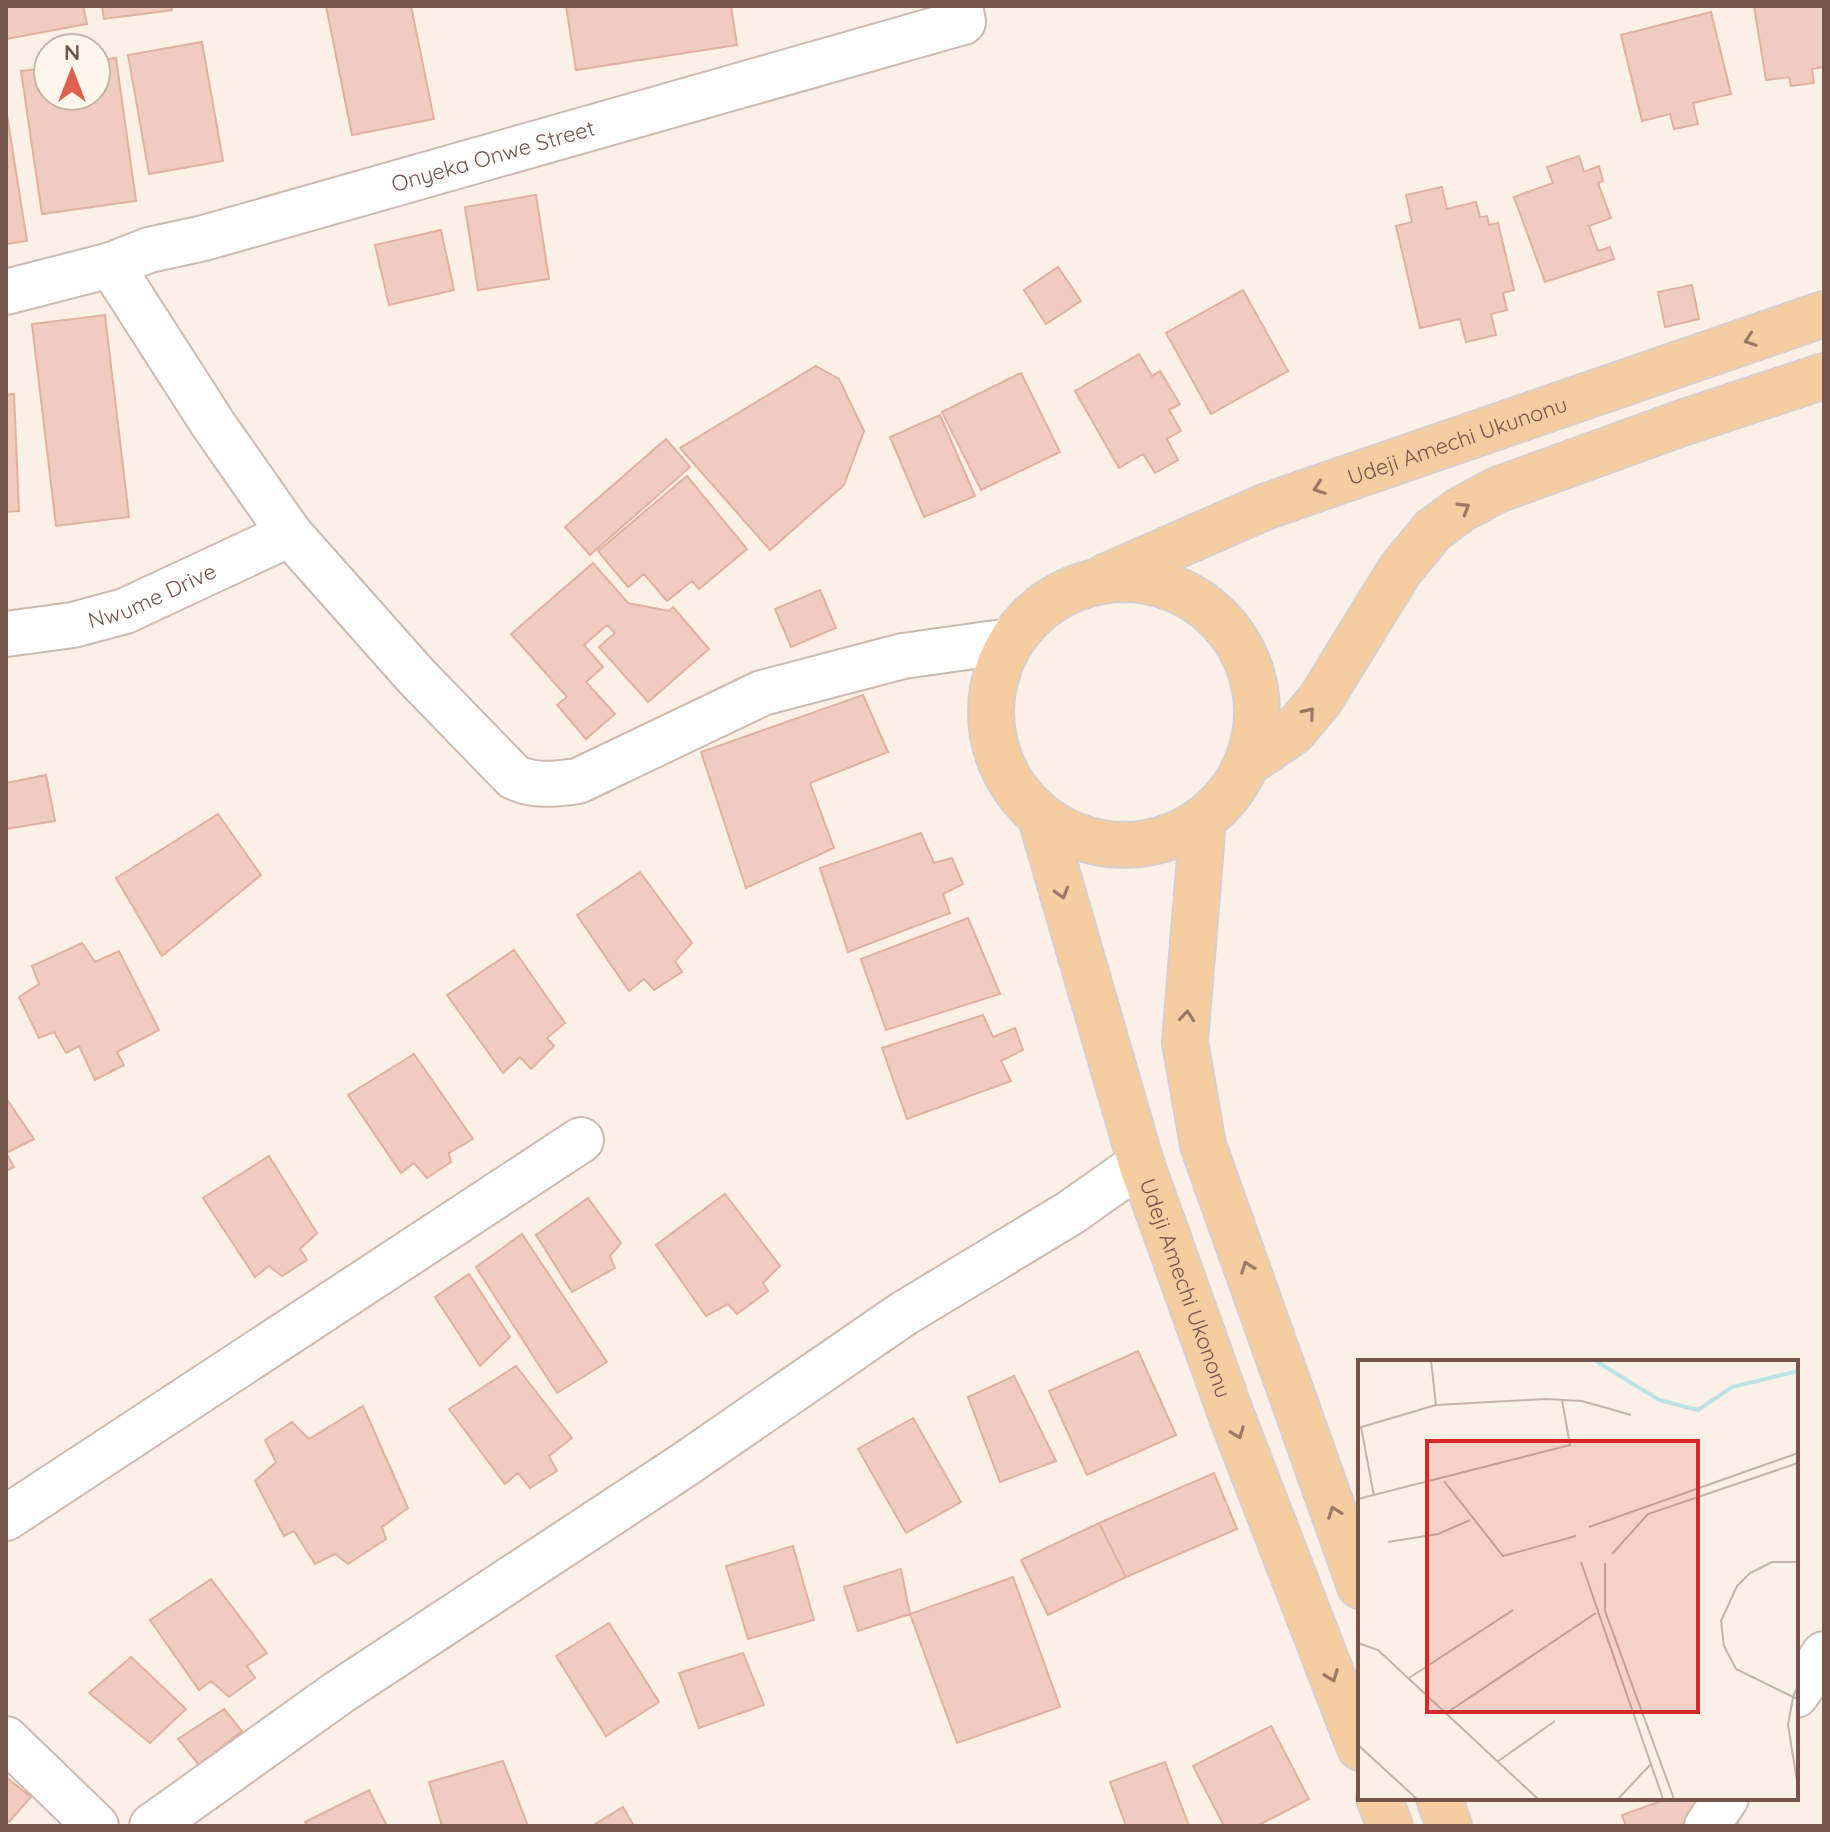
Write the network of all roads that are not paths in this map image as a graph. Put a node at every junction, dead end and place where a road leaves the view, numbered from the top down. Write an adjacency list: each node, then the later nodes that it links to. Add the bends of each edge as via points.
1 (960, 6): 2 (street, Onyeka Onwe Street, via 963,22 149,250)
2 (111, 265): 3 (street, Onyeka Onwe Street); 6 (street)
3 (6, 292)
4 (1824, 314): 7 (main road, Udeji Amechi Ukunonu, one-way to 7, via 1267,506)
5 (1824, 376): 10 (main road, one-way to 5, via 1293,732 1320,700 1400,570 1433,530 1460,510 1497,490)
6 (290, 534): 8 (street, Nwume Drive, via 125,611); 9 (street, via 416,676 514,777 530,784 578,781 762,693 903,656)
7 (1095, 582): 9 (main road, via 1062,593 1033,614); 10 (main road, via 1136,579 1176,589 1211,611 1238,642 1254,680 1257,708)
8 (6, 634)
9 (1010, 641): 11 (main road, via 994,677 989,716 1002,767 1014,790)
10 (1249, 762): 12 (main road, via 1222,804)
11 (1041, 818): 12 (main road, via 1079,839 1122,846 1164,840); 14 (main road, Udeji Amechi Ukononu, one-way to 14)
12 (1203, 820): 16 (main road, one-way to 12, via 1201,1132 1185,1042)
13 (581, 1140): 15 (street)
14 (1141, 1163): 20 (main road, Udeji Amechi Ukononu, one-way to 20); 24 (street, via 1070,1213 903,1314 338,1693)
15 (6, 1518)
16 (1358, 1580)
17 (1824, 1654): 18 (street)
18 (1798, 1692)
19 (6, 1739): 23 (street)
20 (1358, 1743)
21 (1380, 1800): 25 (main road)
22 (1725, 1800): 26 (street)
23 (96, 1826)
24 (152, 1826)
25 (1390, 1826)
26 (1707, 1826)

